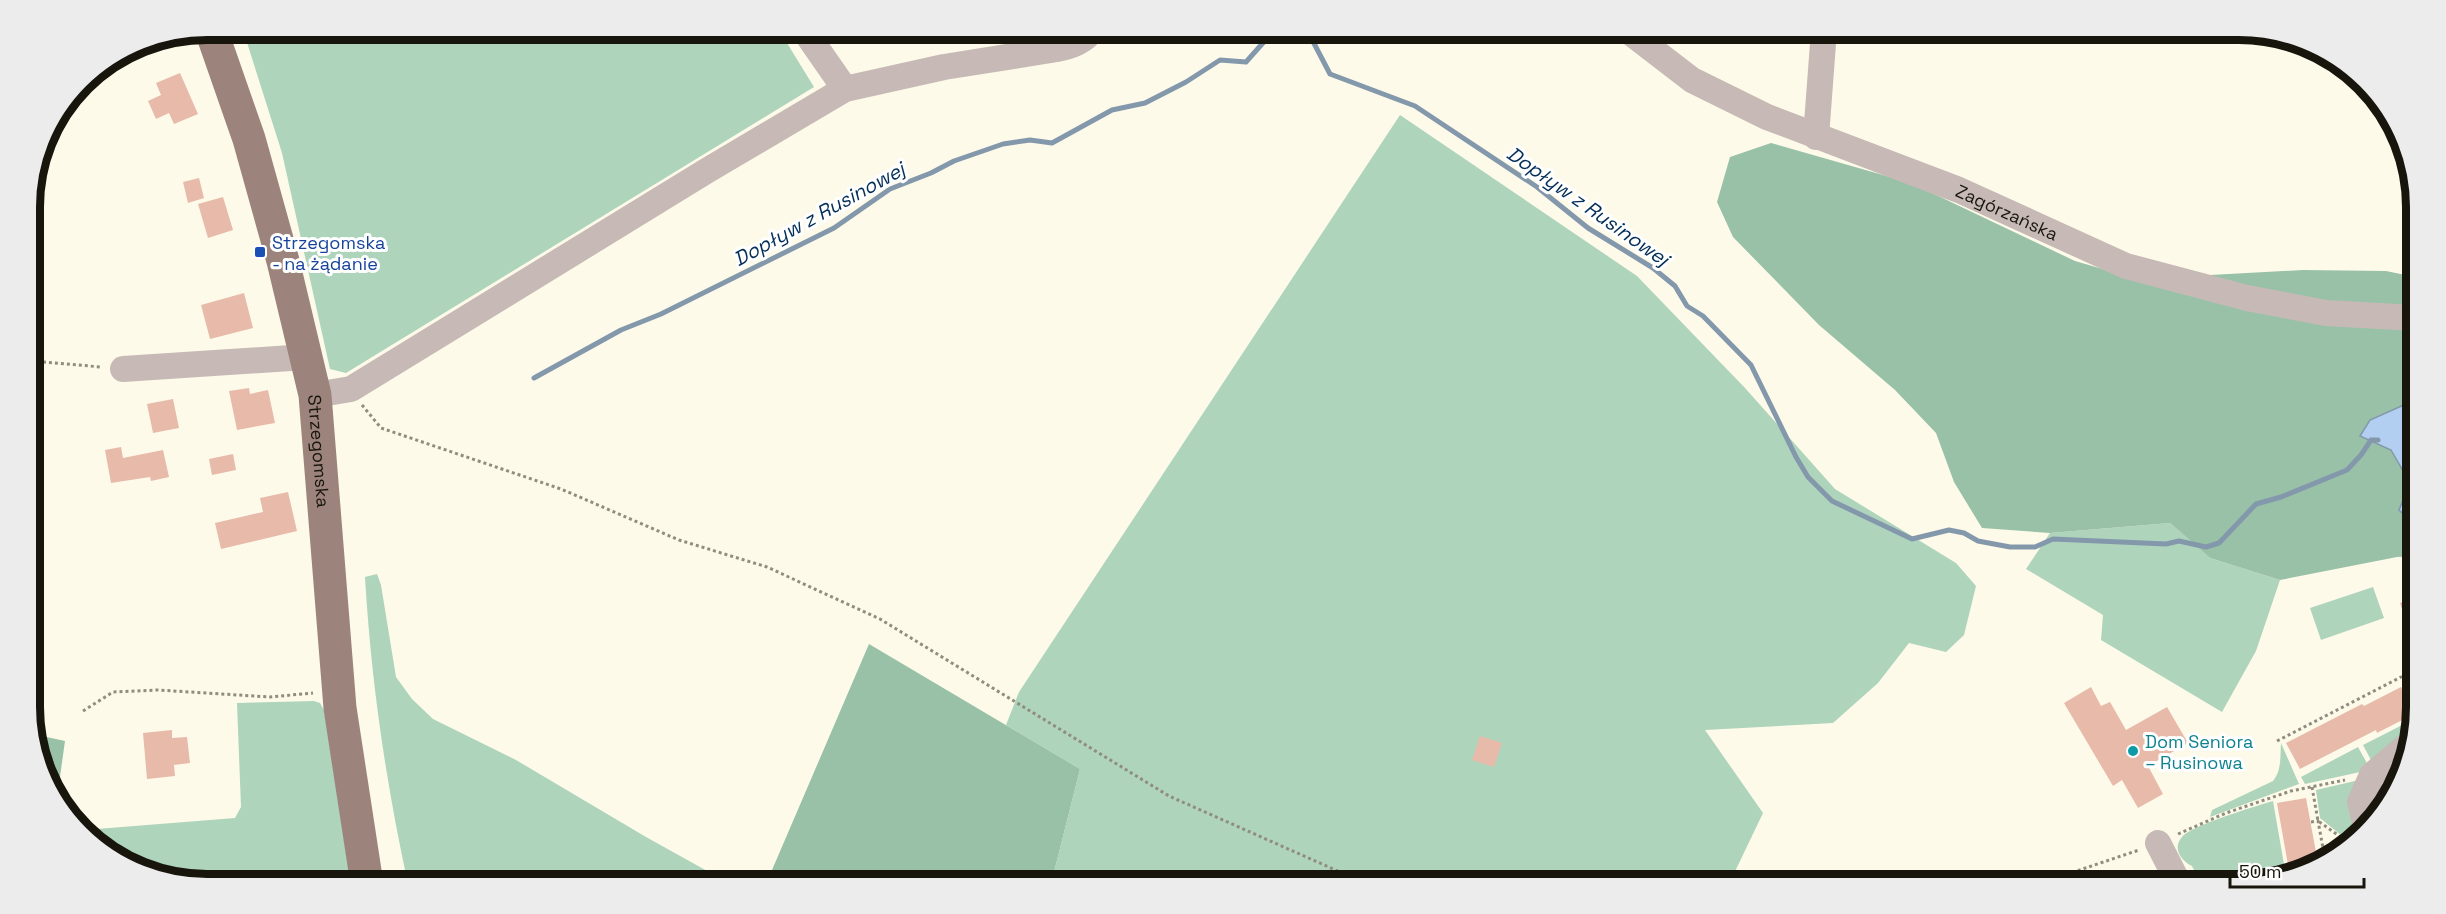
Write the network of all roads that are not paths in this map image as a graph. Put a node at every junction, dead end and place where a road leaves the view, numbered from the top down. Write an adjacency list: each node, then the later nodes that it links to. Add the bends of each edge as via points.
1 (214, 40): 9 (main road, Strzegomska, via 249,140)
2 (811, 40): 6 (street)
3 (1083, 40): 6 (street, via 1057,49 944,67)
4 (1640, 40): 7 (street, Zagórzańska, via 1692,80)
5 (1823, 40): 7 (street)
6 (845, 89): 11 (street, via 351,389)
7 (1816, 137): 8 (street, Zagórzańska, via 1959,190 2126,266 2247,298 2326,313)
8 (2406, 317)
9 (306, 357): 10 (street); 11 (main road, Strzegomska)
10 (123, 369)
11 (315, 395): 16 (main road, Strzegomska, via 339,689)
12 (2399, 752): 13 (street, via 2372,775 2360,802)
13 (2364, 817)
14 (2158, 843): 15 (street)
15 (2173, 873)
16 (367, 874)

